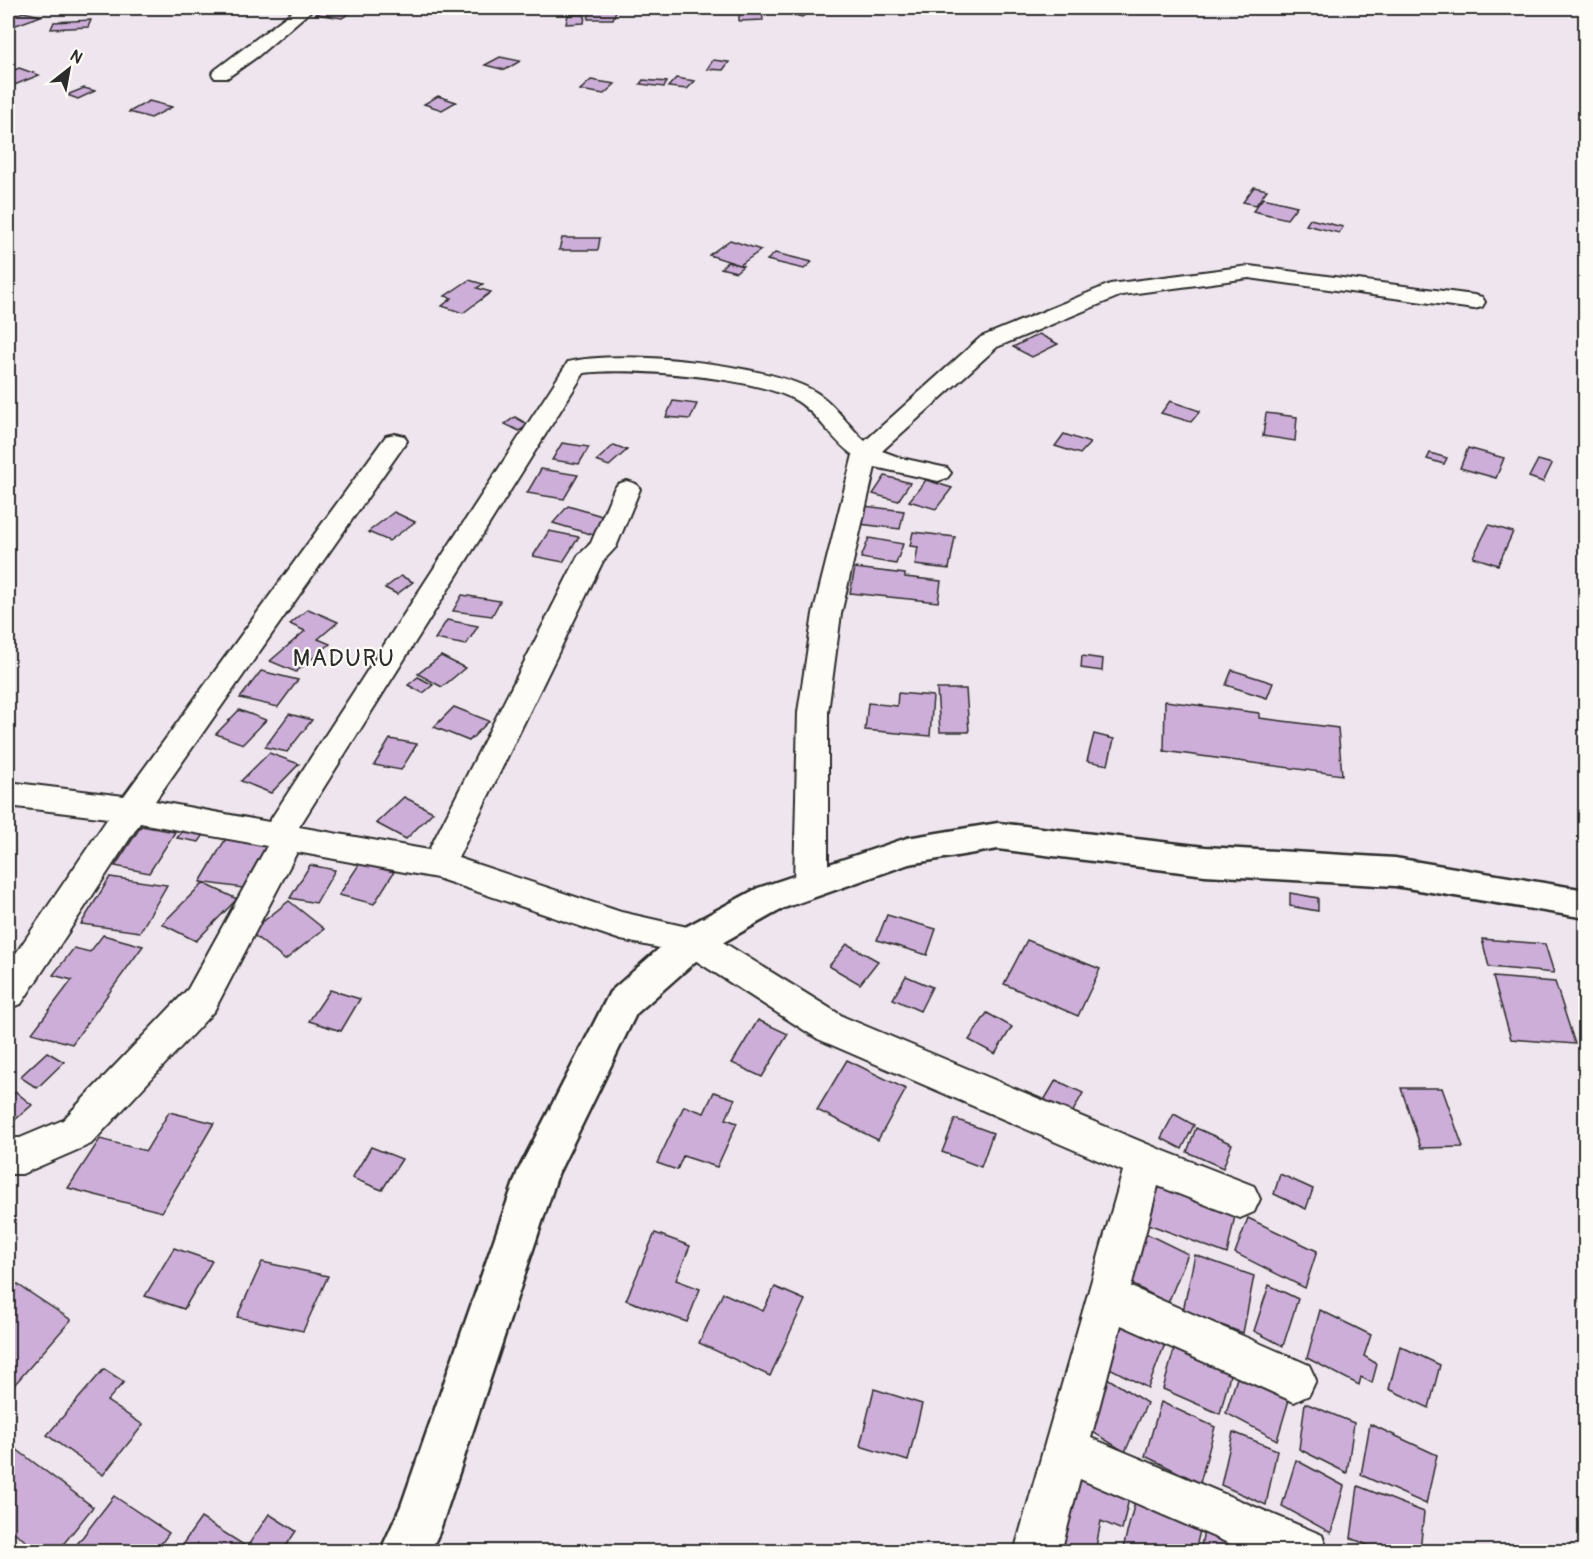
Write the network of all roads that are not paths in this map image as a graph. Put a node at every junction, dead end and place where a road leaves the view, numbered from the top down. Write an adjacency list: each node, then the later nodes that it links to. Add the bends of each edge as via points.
1 (306, 8): 2 (street)
2 (221, 74)
3 (1474, 302): 5 (street, via 1249,272 1118,289 989,342)
4 (395, 441): 9 (street)
5 (866, 453): 6 (street, via 896,465); 10 (street, via 804,396 768,381 633,364 592,363 576,367); 12 (street, via 827,614 813,712)
6 (938, 472)
7 (627, 489): 11 (street, via 603,547 592,556)
8 (8, 794): 9 (street)
9 (132, 809): 10 (street); 15 (street)
10 (284, 836): 11 (street); 16 (street, via 201,1000 77,1132 22,1156)
11 (438, 865): 14 (street, via 621,926)
12 (812, 885): 13 (main road, via 907,851 998,836 1205,861 1395,872); 14 (main road, via 771,898)
13 (1586, 904)
14 (693, 941): 17 (street, via 831,1028); 22 (main road, via 622,1004 539,1171 423,1516)
15 (8, 993)
16 (8, 1156)
17 (1145, 1162): 18 (street); 19 (street)
18 (1240, 1199)
19 (1107, 1297): 20 (street); 21 (street)
20 (1294, 1380)
21 (1064, 1449): 23 (street); 24 (street)
22 (404, 1551)
23 (1037, 1551)
24 (1305, 1551)

